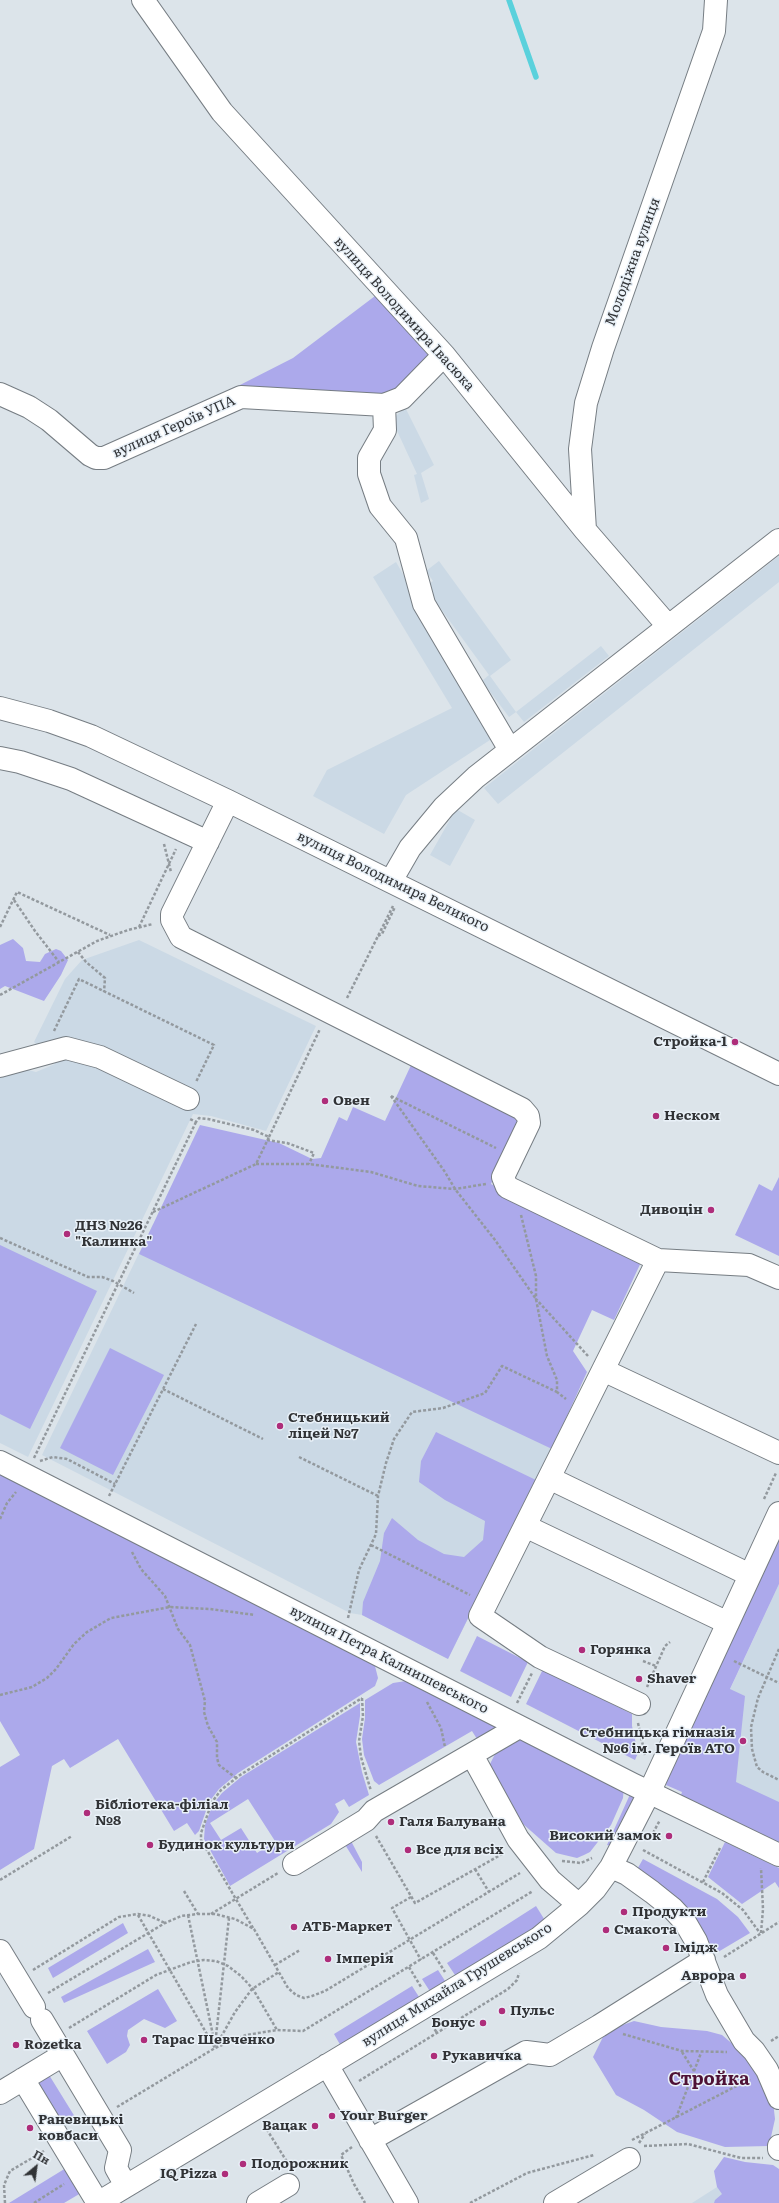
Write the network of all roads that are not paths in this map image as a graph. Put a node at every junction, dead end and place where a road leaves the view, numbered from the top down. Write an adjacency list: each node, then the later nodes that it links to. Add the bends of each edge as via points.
1 (143, 0): 3 (street, вулиця Володимира Івасюка, via 226,117)
2 (716, 0): 6 (street, Молодіжна вулиця, via 714,31 586,403 580,449)
3 (444, 355): 5 (street, вулиця Героїв УПА, via 402,398); 6 (street, вулиця Володимира Івасюка)
4 (0, 394): 5 (street, вулиця Героїв УПА, via 49,420 96,458 104,458 241,397)
5 (384, 405): 10 (street, via 385,430 369,458 369,474 380,506 406,538 424,604)
6 (586, 530): 8 (street, вулиця Володимира Івасюка)
7 (779, 540): 8 (street)
8 (668, 626): 10 (street)
9 (0, 708): 12 (street, вулиця Володимира Великого, via 91,736)
10 (510, 750): 14 (street, via 444,807 410,848)
11 (0, 758): 13 (street, via 71,779)
12 (228, 801): 13 (street); 14 (street, вулиця Володимира Великого)
13 (208, 842): 18 (street, via 172,920 177,932 188,942 522,1109 528,1116 529,1123 513,1156 508,1183)
14 (391, 881): 16 (street, вулиця Володимира Великого)
15 (0, 1066): 17 (street, via 66,1048 100,1056)
16 (779, 1074)
17 (188, 1109)
18 (658, 1260): 19 (street, via 749,1265); 20 (street)
19 (779, 1278)
20 (603, 1370): 21 (street); 23 (street)
21 (779, 1453)
22 (0, 1462): 29 (street, вулиця Петра Калнишевського)
23 (549, 1478): 25 (street); 26 (street)
24 (779, 1513): 26 (street, вулиця Михайла Грушевського)
25 (525, 1526): 27 (street); 28 (street, via 480,1616 540,1657)
26 (750, 1575): 27 (street, вулиця Михайла Грушевського)
27 (728, 1623): 31 (street, вулиця Михайла Грушевського)
28 (639, 1704)
29 (519, 1727): 30 (street); 31 (street, вулиця Петра Калнишевського)
30 (472, 1754): 34 (street); 35 (street, via 518,1839 550,1880)
31 (649, 1793): 32 (street, вулиця Петра Калнишевського); 33 (street, вулиця Михайла Грушевського)
32 (770, 1859)
33 (603, 1862): 35 (street, вулиця Михайла Грушевського, via 595,1889); 37 (street, via 633,1879 672,1908 696,1941)
34 (294, 1864)
35 (579, 1906): 39 (street, вулиця Михайла Грушевського, via 539,1938)
36 (0, 1951): 38 (street)
37 (705, 1964): 42 (street, via 717,1995 744,2041 767,2070); 43 (street, via 550,2055 526,2052)
38 (63, 2055): 40 (street); 48 (street, via 120,2150 116,2168)
39 (327, 2065): 43 (street); 48 (street, вулиця Михайла Грушевського)
40 (23, 2079): 41 (street); 49 (street, via 60,2141)
41 (0, 2093)
42 (779, 2098)
43 (363, 2142): 51 (street)
44 (779, 2146): 45 (street)
45 (779, 2149)
46 (627, 2151): 52 (street)
47 (289, 2176): 50 (street)
48 (126, 2186): 49 (street, вулиця Михайла Грушевського)
49 (104, 2201)
50 (258, 2203)
51 (407, 2203)
52 (556, 2203)

